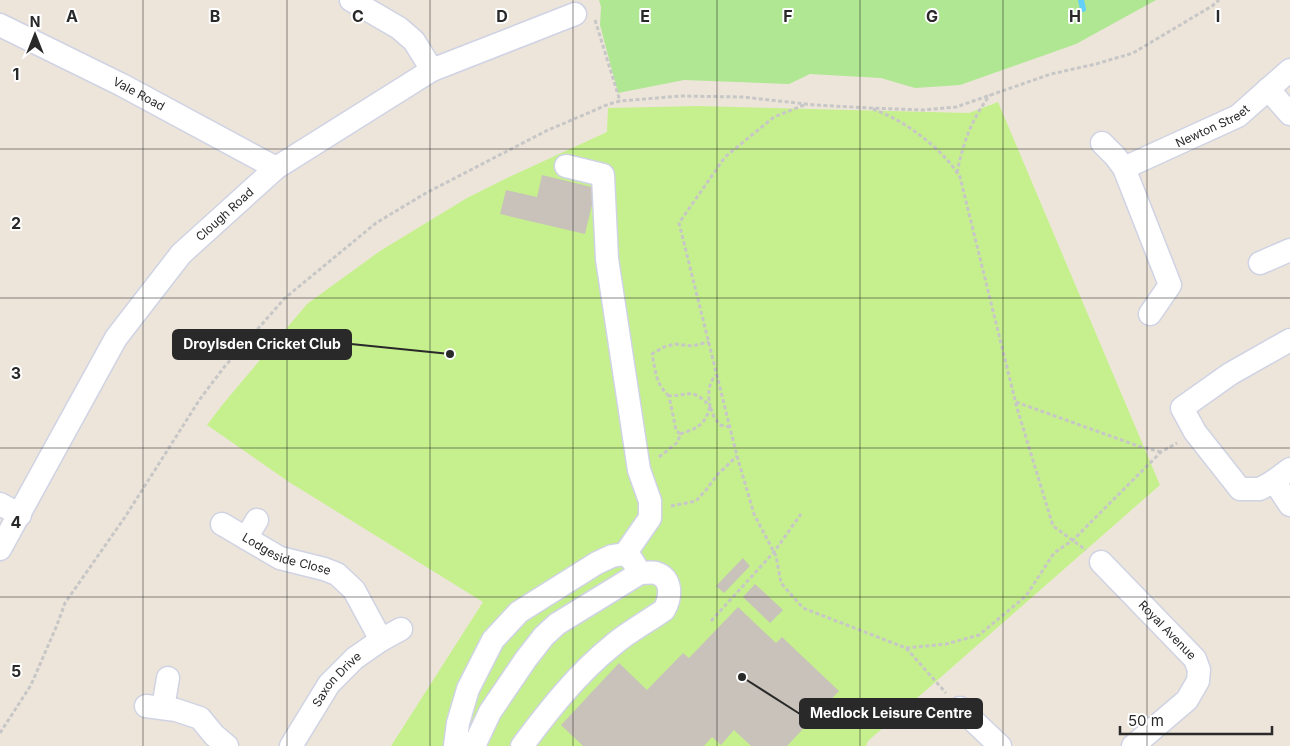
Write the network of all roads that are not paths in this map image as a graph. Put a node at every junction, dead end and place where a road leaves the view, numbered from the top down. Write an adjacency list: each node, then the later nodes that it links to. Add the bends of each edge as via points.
1 (351, 0): 4 (street, via 399,28 414,41)
2 (575, 14): 4 (street, Clough Road)
3 (0, 25): 10 (street, Vale Road, via 122,85)
4 (432, 70): 10 (street, Clough Road)
5 (1290, 70): 6 (street, Newton Street)
6 (1268, 89): 7 (street); 11 (street, Newton Street, via 1238,116)
7 (1290, 114)
8 (1102, 143): 11 (street)
9 (566, 166): 22 (street, via 604,175 607,259 639,470 650,501 650,518)
10 (276, 168): 19 (street, Clough Road, via 181,254 116,338)
11 (1124, 168): 14 (street, via 1170,285)
12 (1290, 250): 13 (street)
13 (1260, 263)
14 (1150, 314)
15 (1290, 340): 16 (street, via 1230,374 1182,408 1194,432 1240,489)
16 (1275, 480): 18 (street)
17 (0, 504): 19 (street)
18 (1290, 505)
19 (20, 514): 21 (street, Clough Road)
20 (222, 524): 26 (street, Lodgeside Close, via 251,529 280,558 337,574 354,590)
21 (0, 549)
22 (625, 554): 24 (street); 31 (street, via 597,563 520,612 493,640 468,689)
23 (1101, 562): 35 (street, Royal Avenue, via 1195,659 1199,670 1198,681 1187,700)
24 (640, 573): 32 (street, via 557,624 544,636 490,712); 33 (street, via 654,572 663,576 669,588 669,602 664,610 614,644 582,672)
25 (401, 629): 26 (street, Saxon Drive)
26 (381, 640): 30 (street, Saxon Drive, via 354,658 328,684)
27 (168, 678): 29 (street, via 154,707 200,718)
28 (960, 708): 34 (street)
29 (226, 746)
30 (291, 746)
31 (455, 746)
32 (474, 746)
33 (522, 746)
34 (1000, 746)
35 (1134, 746)

